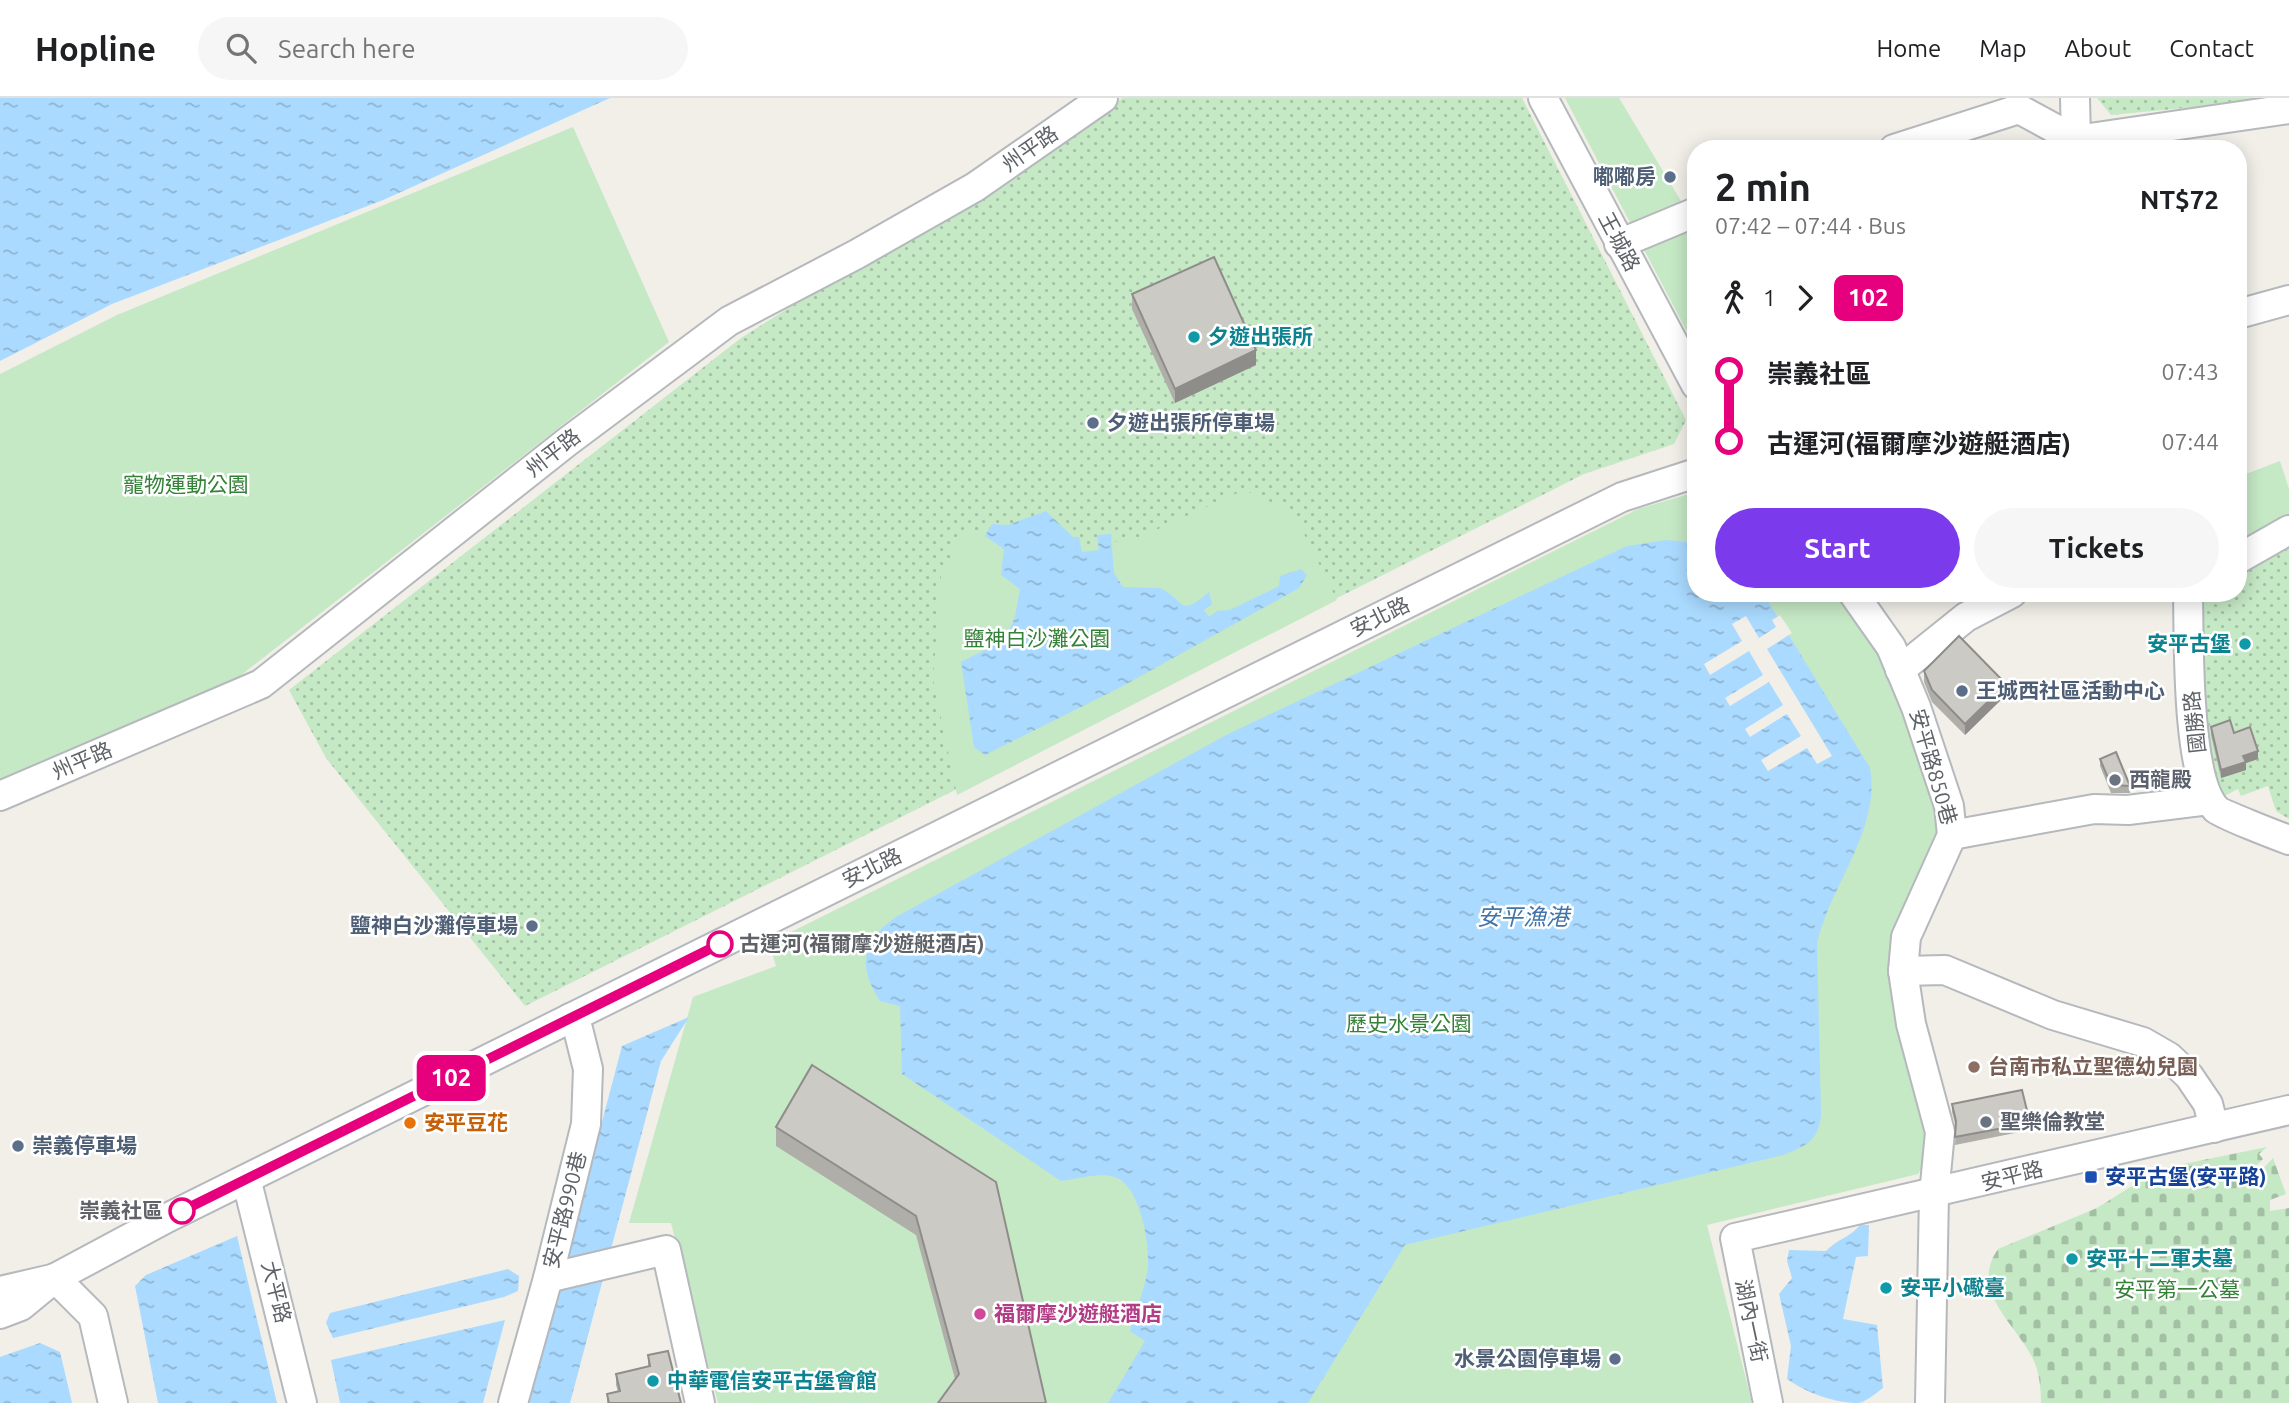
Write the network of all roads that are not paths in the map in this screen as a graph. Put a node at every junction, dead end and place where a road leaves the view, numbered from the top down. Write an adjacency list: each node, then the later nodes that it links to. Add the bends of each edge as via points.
1 (1103, 98): 20 (street, 州平路, via 975,187 729,321 567,442 261,684)
2 (1543, 98): 9 (street, 王城路)
3 (2075, 98): 7 (street)
4 (2017, 103): 6 (street); 7 (street)
5 (2289, 109): 7 (street)
6 (1918, 140)
7 (2076, 140)
8 (1687, 216): 9 (street)
9 (1619, 244): 12 (street, 王城路)
10 (2289, 300): 11 (street)
11 (2247, 312)
12 (1687, 369)
13 (1687, 476): 25 (street, 安北路, via 1622,497)
14 (2289, 530): 15 (street)
15 (2247, 554)
16 (1859, 602): 19 (street, 安平路850巷, via 1891,647)
17 (1995, 602): 19 (street, via 1966,617)
18 (2188, 602): 21 (street, 國勝路, via 2192,737)
19 (1900, 670): 22 (street, 安平路850巷, via 1949,806)
20 (0, 796)
21 (2209, 800): 22 (street, via 2094,810); 23 (street, via 2218,811)
22 (1952, 835): 24 (street, 安平路850巷, via 1906,937)
23 (2289, 840)
24 (1903, 971): 27 (street, via 1945,970 2053,1015 2143,1042 2189,1076 2208,1104); 29 (street, 安平路850巷, via 1911,1024 1940,1132)
25 (570, 1018): 28 (street, 安北路); 32 (street, 安平路990巷, via 585,1052 589,1092 586,1124)
26 (2289, 1110): 27 (street, 安平路)
27 (2214, 1128): 29 (street, 安平路)
28 (247, 1182): 31 (street, 安北路, via 167,1218); 36 (street, 大平路)
29 (1934, 1195): 30 (street, 安平路); 40 (street, 安平路850巷)
30 (1735, 1238): 39 (street, 湖內一街)
31 (55, 1278): 33 (street, 安北路); 34 (street, 安北路, via 21,1306); 35 (street, via 93,1316)
32 (548, 1278): 37 (street, 安平路990巷); 38 (street, via 666,1250)
33 (0, 1291)
34 (0, 1314)
35 (113, 1403)
36 (302, 1403)
37 (513, 1403)
38 (700, 1403)
39 (1768, 1403)
40 (1930, 1403)

